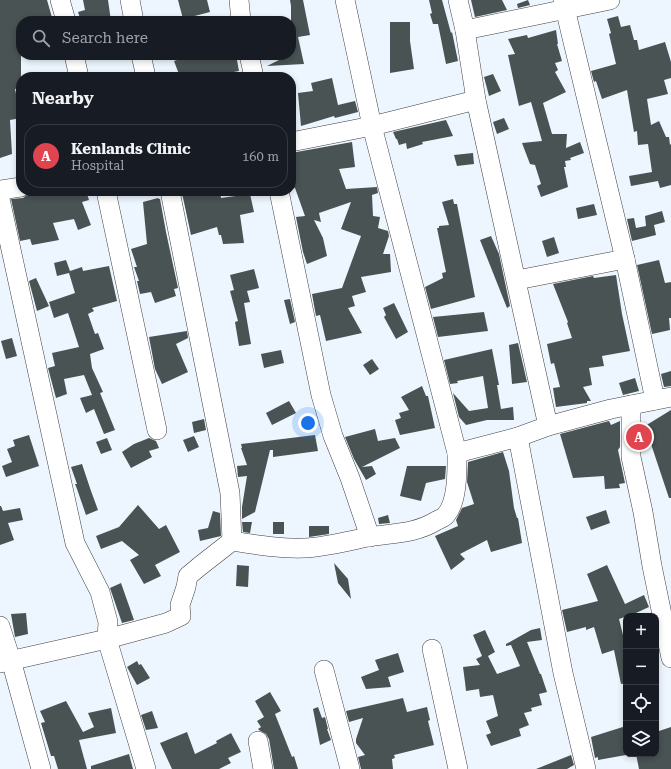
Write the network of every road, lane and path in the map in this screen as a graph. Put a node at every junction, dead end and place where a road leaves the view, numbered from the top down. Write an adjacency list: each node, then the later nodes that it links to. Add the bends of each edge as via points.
1 (60, 0): 8 (street)
2 (130, 0): 9 (street)
3 (239, 0): 10 (street)
4 (344, 0): 19 (street)
5 (458, 0): 11 (street)
6 (610, 0): 7 (street)
7 (564, 4): 11 (street); 27 (street)
8 (65, 16)
9 (133, 16)
10 (241, 16)
11 (465, 30): 18 (street)
12 (75, 60): 15 (street)
13 (142, 60): 16 (street)
14 (250, 60): 17 (street)
15 (78, 72)
16 (145, 72)
17 (253, 72)
18 (476, 100): 19 (street); 28 (street)
19 (372, 126): 20 (street); 34 (street)
20 (296, 141)
21 (16, 188): 22 (street)
22 (0, 190)
23 (107, 196): 32 (street)
24 (171, 196): 36 (street, via 230,493)
25 (280, 196): 35 (street, via 320,395)
26 (0, 199): 38 (street, via 75,543 100,592 108,622)
27 (625, 259): 28 (street); 29 (street)
28 (516, 280): 31 (street)
29 (663, 398): 30 (street)
30 (631, 405): 31 (street); 40 (street, via 631,457)
31 (548, 426): 33 (street)
32 (157, 430)
33 (518, 436): 34 (street); 49 (street, via 563,673)
34 (457, 453): 35 (street, via 456,482 451,508 446,516 426,527)
35 (370, 537): 36 (street, via 305,548 267,547)
36 (232, 541): 38 (street, via 188,576 180,605 181,616 166,624)
37 (0, 626): 41 (street)
38 (107, 639): 41 (street); 45 (street)
39 (432, 649): 48 (street)
40 (671, 658)
41 (6, 662): 44 (street)
42 (324, 670): 47 (street)
43 (258, 741): 46 (street)
44 (41, 769)
45 (146, 769)
46 (263, 769)
47 (350, 769)
48 (458, 769)
49 (586, 769)

